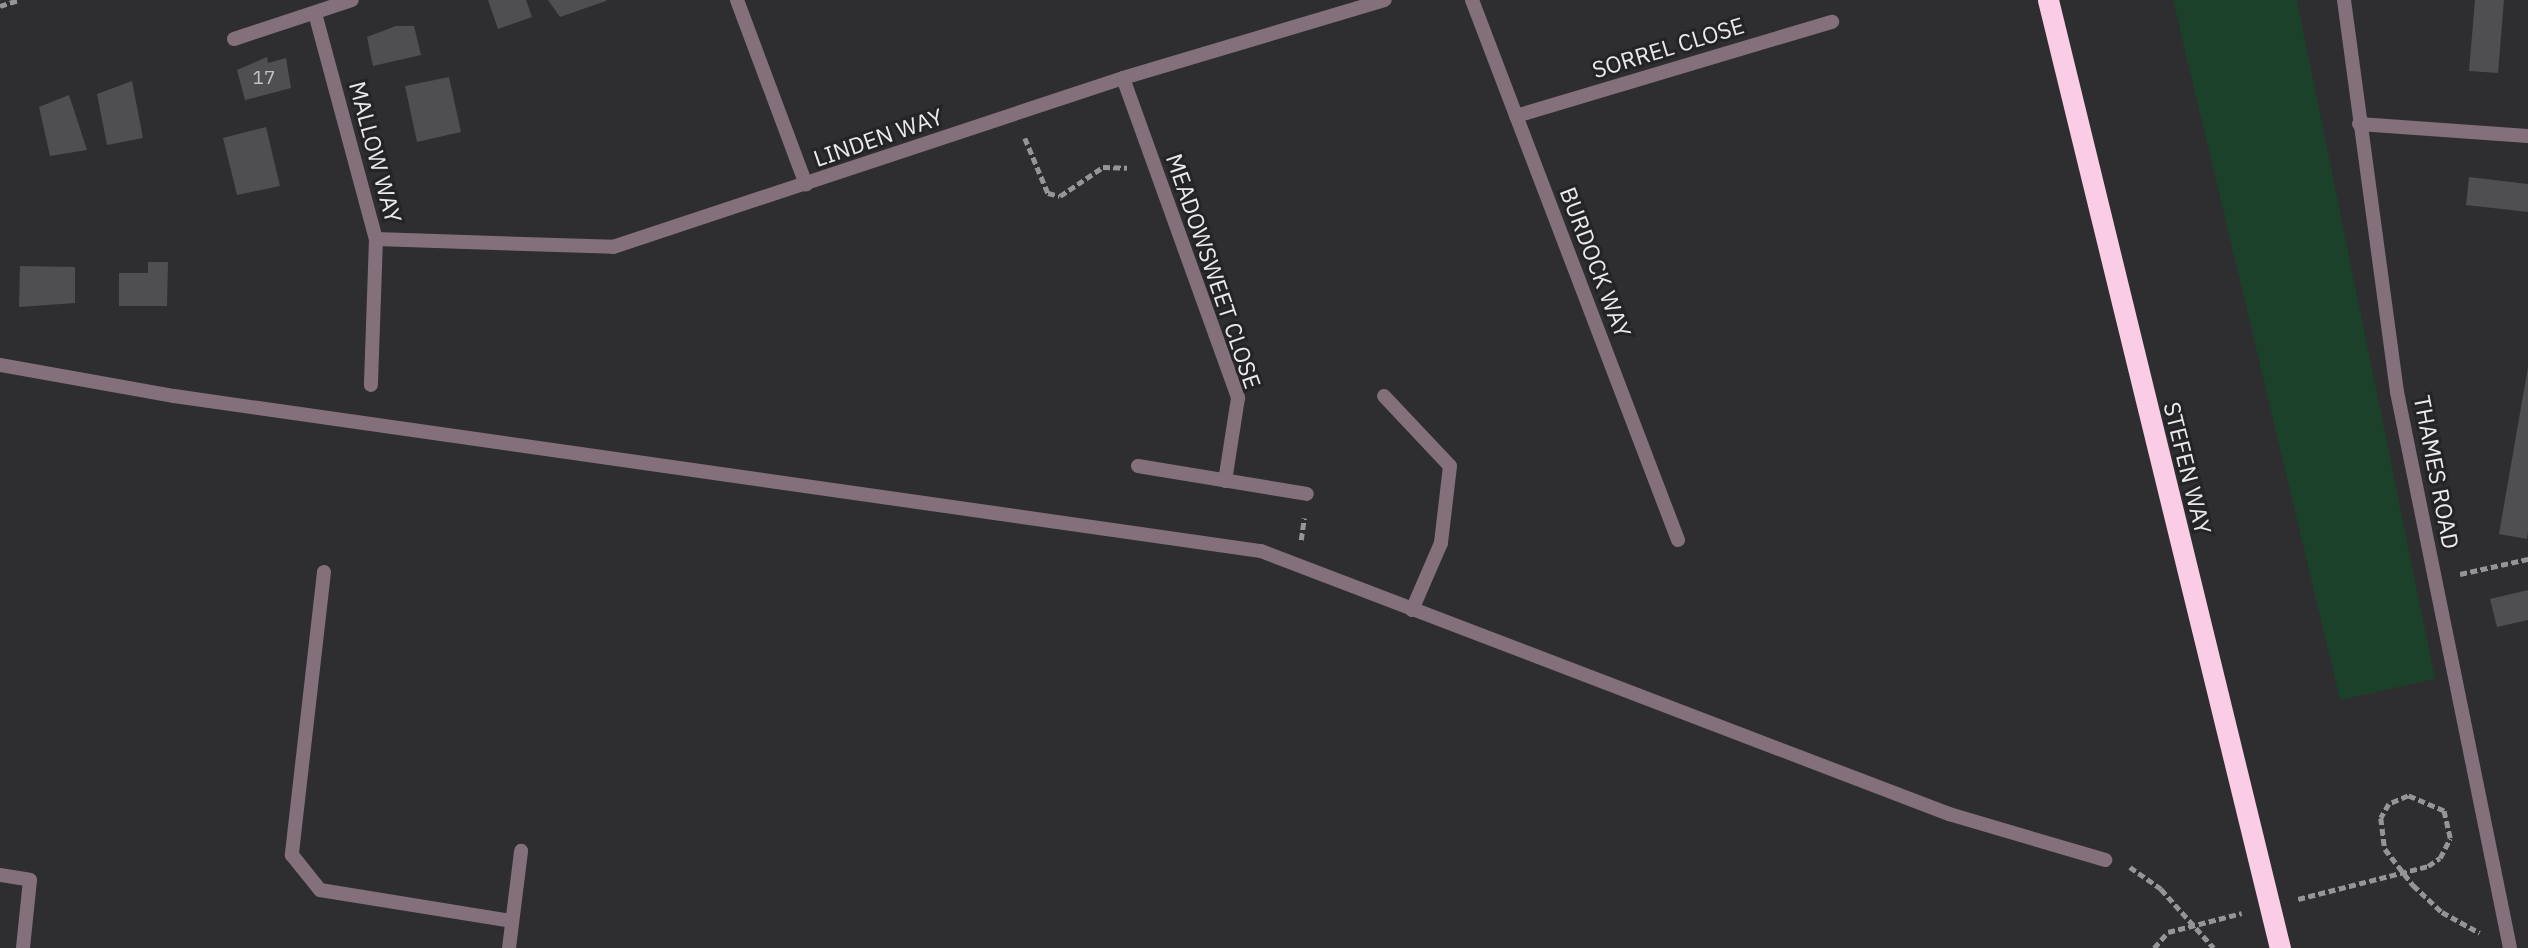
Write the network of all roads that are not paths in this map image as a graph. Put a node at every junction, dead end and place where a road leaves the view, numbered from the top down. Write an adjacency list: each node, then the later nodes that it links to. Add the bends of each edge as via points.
1 (352, 0): 7 (street)
2 (737, 0): 14 (street)
3 (1385, 0): 10 (street, LINDEN WAY)
4 (1472, 0): 11 (street, BURDOCK WAY)
5 (2048, 0): 31 (highway, STEFEN WAY)
6 (2344, 0): 12 (street, THAMES ROAD)
7 (316, 17): 9 (street); 15 (street, MALLOW WAY)
8 (1832, 22): 11 (street, SORREL CLOSE)
9 (234, 39)
10 (1123, 78): 14 (street, LINDEN WAY); 20 (street, MEADOWSWEET CLOSE, via 1238,398)
11 (1517, 116): 22 (street, BURDOCK WAY)
12 (2359, 124): 13 (street); 32 (street, THAMES ROAD, via 2397,392)
13 (2528, 136)
14 (806, 185): 15 (street, LINDEN WAY, via 613,247)
15 (376, 239): 17 (street, MALLOW WAY)
16 (0, 365): 24 (street, via 174,396 1261,551)
17 (371, 385)
18 (1384, 396): 24 (street, via 1450,466 1441,543)
19 (1138, 466): 20 (street)
20 (1225, 481): 21 (street)
21 (1307, 494)
22 (1678, 540)
23 (324, 572): 28 (street, via 292,855 320,890)
24 (1412, 610): 26 (street, via 1949,814)
25 (521, 851): 28 (street)
26 (2105, 860)
27 (0, 875): 29 (street, via 30,880)
28 (512, 921): 30 (street)
29 (23, 948)
30 (509, 948)
31 (2280, 948)
32 (2510, 948)

